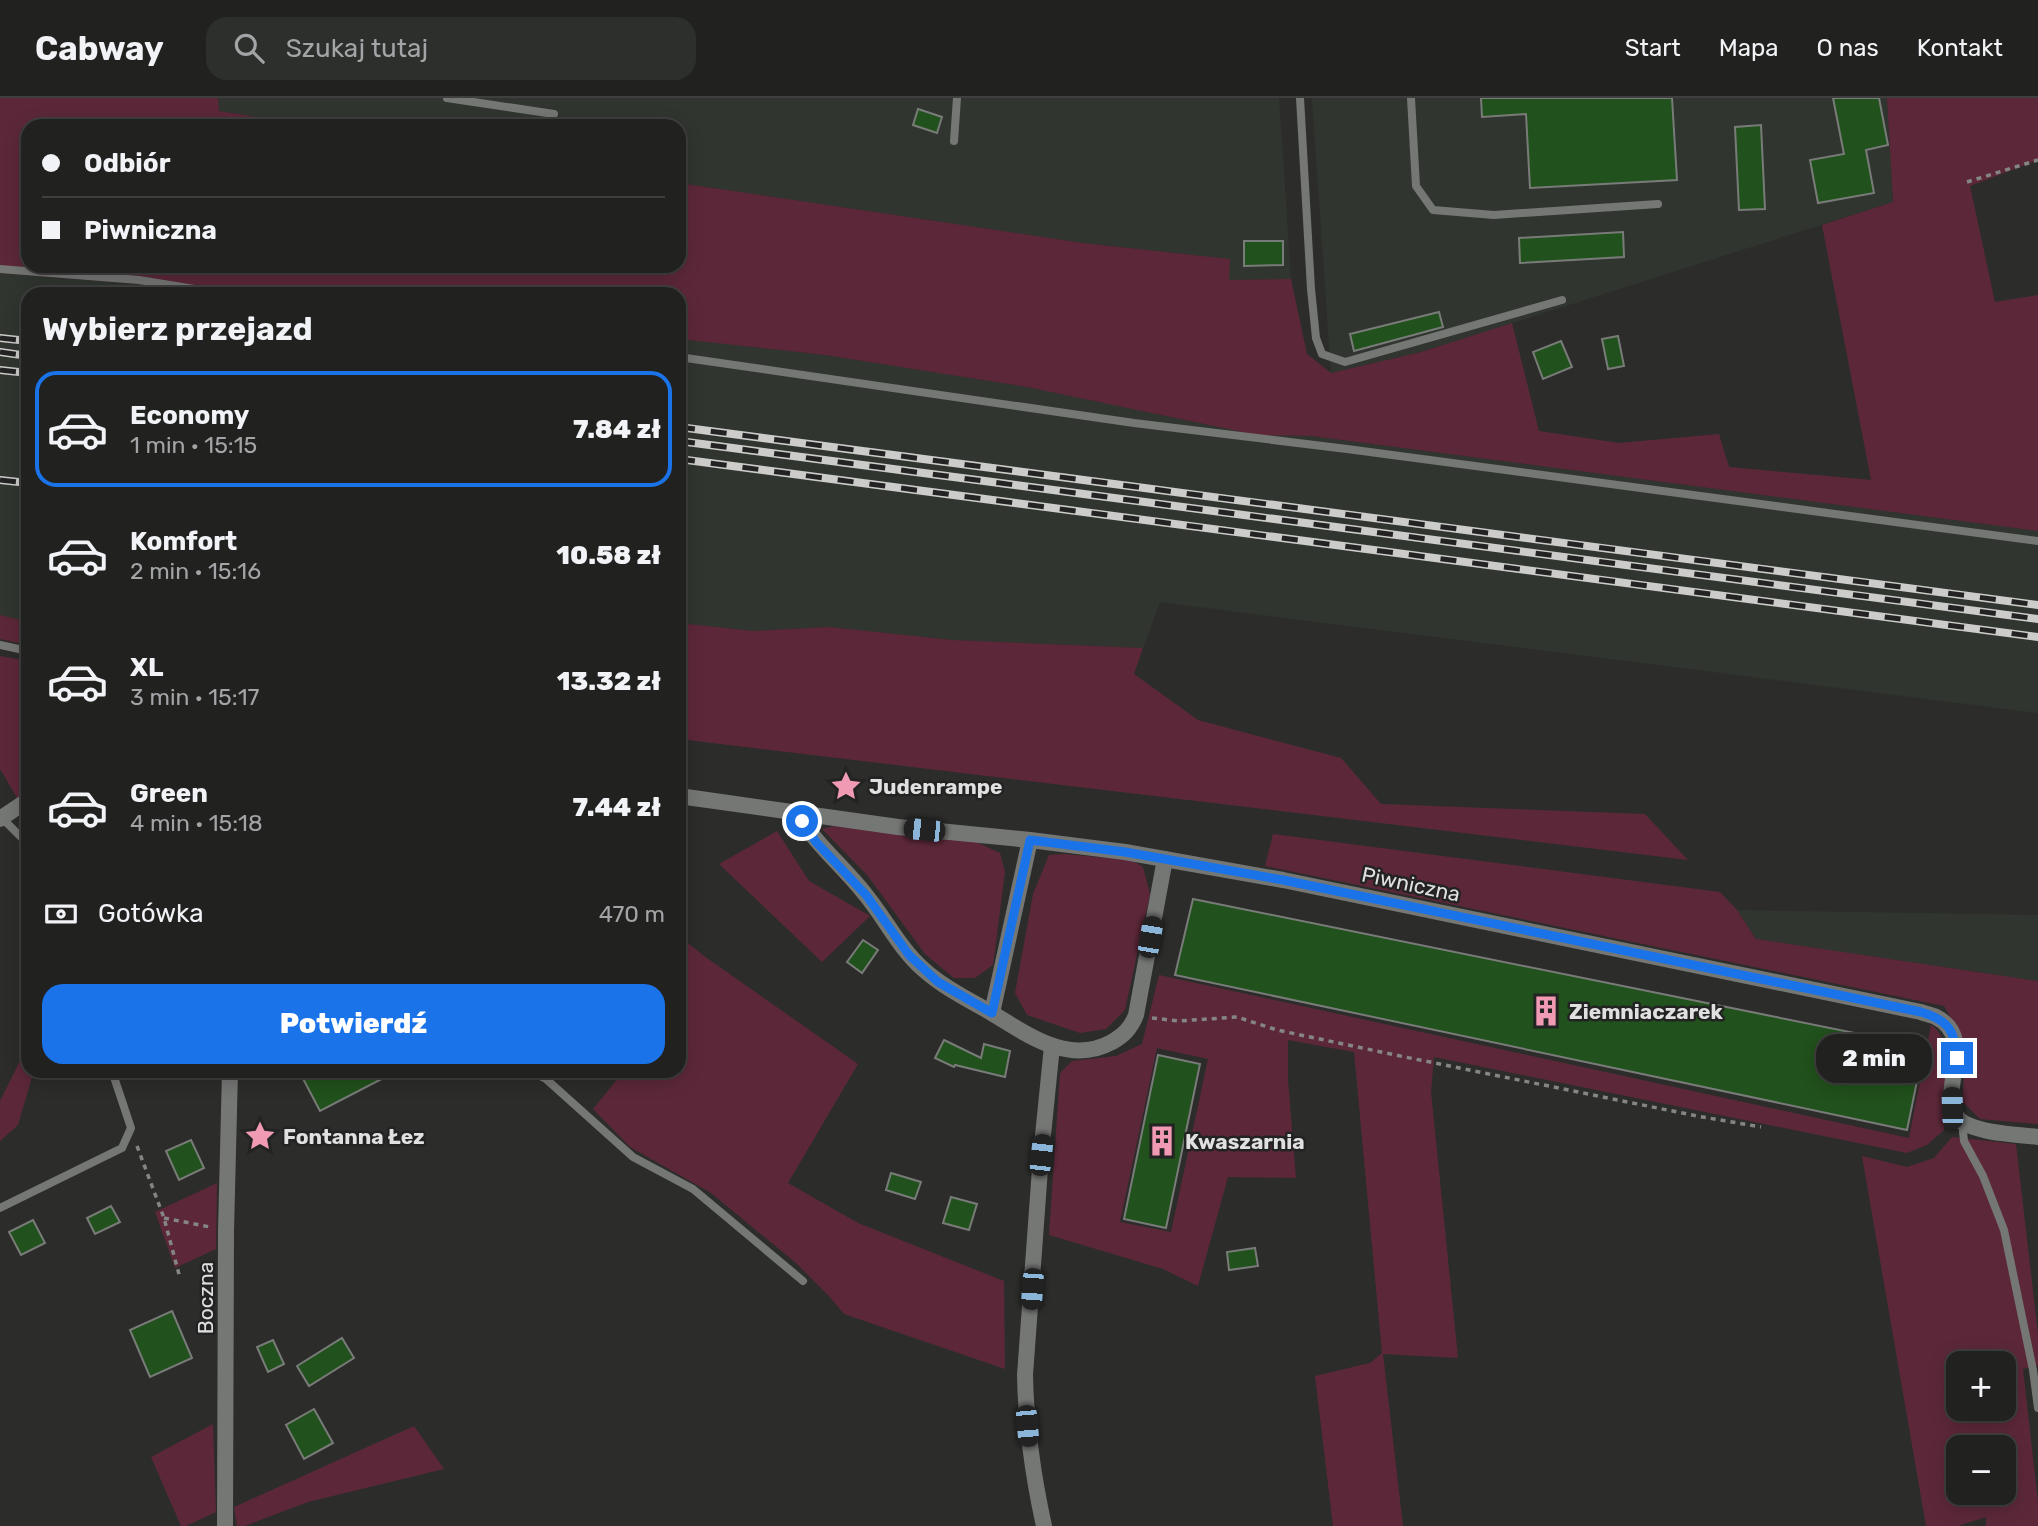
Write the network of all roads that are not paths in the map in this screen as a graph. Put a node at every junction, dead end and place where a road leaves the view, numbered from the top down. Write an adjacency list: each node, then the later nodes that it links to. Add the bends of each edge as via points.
1 (447, 98): 5 (lane)
2 (957, 98): 6 (lane)
3 (1300, 98): 12 (lane, via 1311,289 1322,354 1345,362)
4 (1411, 98): 7 (lane, via 1416,186 1433,210 1494,215)
5 (554, 114)
6 (954, 141)
7 (1658, 204)
8 (0, 269): 9 (lane)
9 (21, 271)
10 (51, 273): 11 (lane)
11 (182, 287)
12 (1562, 300)
13 (686, 358): 14 (lane, via 1134,423)
14 (2038, 541)
15 (0, 645): 16 (lane)
16 (21, 650)
17 (686, 797): 19 (street, Piwniczna)
18 (21, 805): 20 (street)
19 (797, 813): 22 (street, Piwniczna); 24 (street, via 909,955 938,982)
20 (1, 819): 21 (lane)
21 (21, 838)
22 (1030, 840): 23 (street, Piwniczna); 24 (street)
23 (1164, 859): 25 (street, via 1131,1026 1098,1049); 29 (street, Piwniczna, via 1431,909 1937,1017 1948,1027 1956,1046 1952,1108)
24 (992, 1013): 25 (street)
25 (1052, 1046): 35 (street, via 1026,1375 1029,1444)
26 (114, 1078): 31 (lane, via 131,1128 122,1148)
27 (230, 1078): 34 (street, Boczna)
28 (544, 1078): 32 (lane, via 633,1157 693,1189)
29 (1962, 1122): 30 (street); 33 (lane, via 1964,1141 2004,1230)
30 (2038, 1137)
31 (0, 1208)
32 (803, 1281)
33 (2038, 1408)
34 (225, 1526)
35 (1044, 1526)

